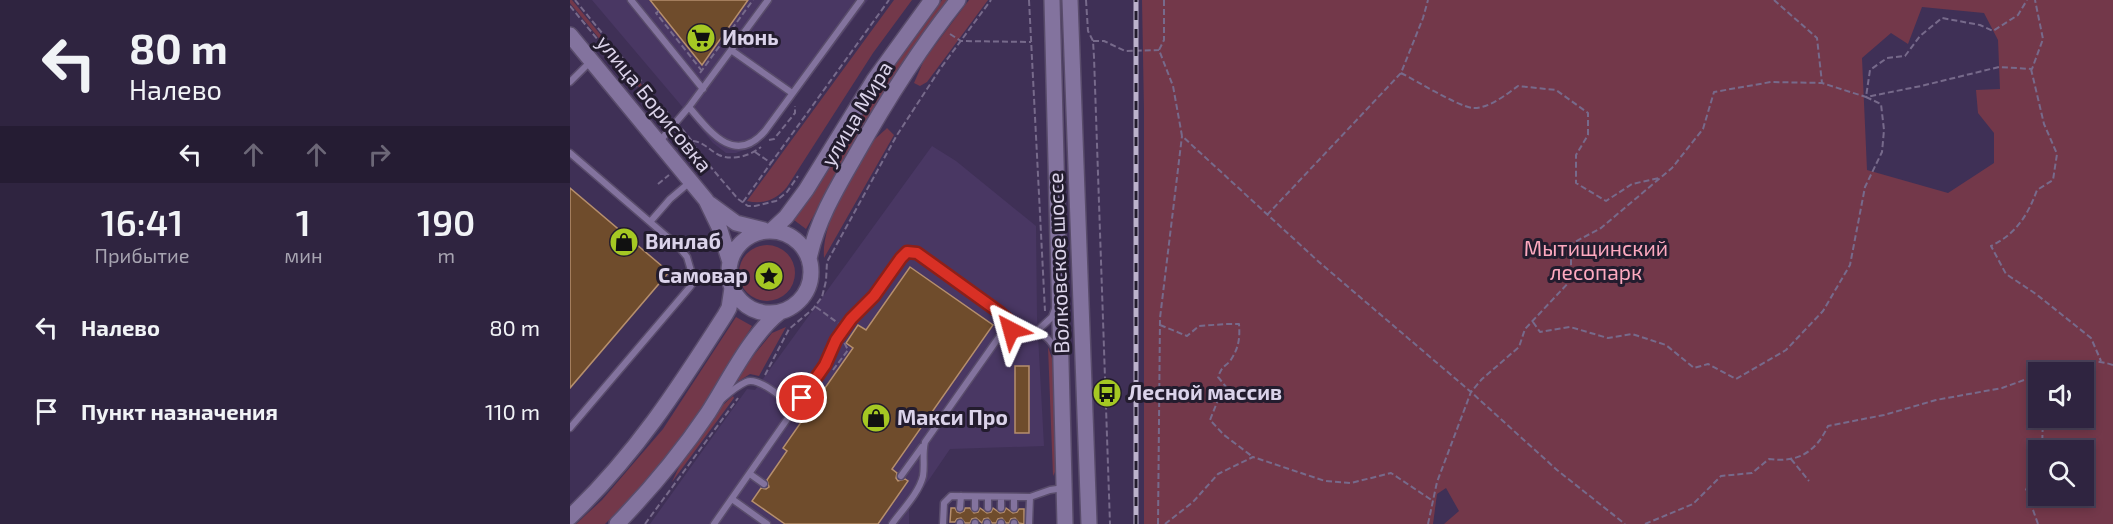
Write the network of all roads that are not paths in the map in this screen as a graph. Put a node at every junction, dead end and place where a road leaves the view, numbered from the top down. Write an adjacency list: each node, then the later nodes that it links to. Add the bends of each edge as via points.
1 (631, 0): 12 (lane)
2 (768, 0): 9 (lane)
3 (861, 0): 13 (lane)
4 (932, 0): 20 (main road, улица Мира, via 874,80 806,190 786,218)
5 (958, 0): 21 (main road, улица Мира, via 866,135 820,222)
6 (1052, 0): 24 (main road, Волковское шоссе)
7 (1070, 0): 57 (main road, Волковское шоссе)
8 (570, 35): 10 (main road, улица Борисовка)
9 (731, 50): 12 (lane); 13 (lane)
10 (591, 60): 11 (lane); 15 (main road, улица Борисовка)
11 (570, 82)
12 (703, 89): 14 (lane)
13 (792, 93): 14 (lane, via 760,136 750,144 738,146 728,145 717,137)
14 (689, 107): 15 (lane)
15 (659, 142): 17 (main road, улица Борисовка)
16 (570, 153): 19 (lane)
17 (690, 181): 18 (main road, улица Борисовка); 19 (lane)
18 (706, 200): 20 (main road, улица Борисовка, via 736,223); 22 (main road, улица Борисовка)
19 (650, 222): 31 (lane, via 683,252 694,281)
20 (768, 230): 21 (main road, via 794,240); 22 (main road, via 745,240)
21 (809, 259): 25 (main road, via 812,277 806,292 792,309)
22 (730, 262): 23 (main road)
23 (732, 288): 25 (main road, via 754,309); 49 (main road, via 729,308 664,409 620,465)
24 (1061, 288): 27 (lane, via 1056,307); 28 (main road, Волковское шоссе)
25 (780, 312): 30 (main road, via 760,332)
26 (1011, 330): 27 (lane); 29 (lane, via 1005,316 917,253 904,254 845,328); 32 (lane, via 999,338)
27 (1037, 331): 28 (lane, via 1054,345)
28 (1061, 360): 36 (main road, Волковское шоссе)
29 (795, 408): 30 (lane, via 762,384 751,381); 33 (lane)
30 (707, 414): 50 (main road, via 666,469)
31 (570, 428)
32 (925, 442): 34 (lane); 53 (lane, via 921,482)
33 (750, 474): 35 (lane); 43 (lane)
34 (901, 476)
35 (764, 484)
36 (1065, 488): 42 (lane); 56 (main road, Волковское шоссе)
37 (961, 496): 38 (lane); 44 (lane); 54 (lane, via 951,496 944,503)
38 (975, 497): 39 (lane); 45 (lane)
39 (988, 497): 40 (lane); 46 (lane)
40 (1001, 497): 41 (lane); 47 (lane)
41 (1014, 497): 42 (lane); 48 (lane)
42 (1030, 497): 55 (lane)
43 (732, 499): 51 (lane); 52 (lane)
44 (960, 508)
45 (975, 508)
46 (988, 508)
47 (1001, 508)
48 (1014, 508)
49 (570, 517)
50 (617, 524)
51 (714, 524)
52 (767, 524)
53 (892, 524)
54 (943, 524)
55 (1029, 524)
56 (1065, 524)
57 (1089, 524)

